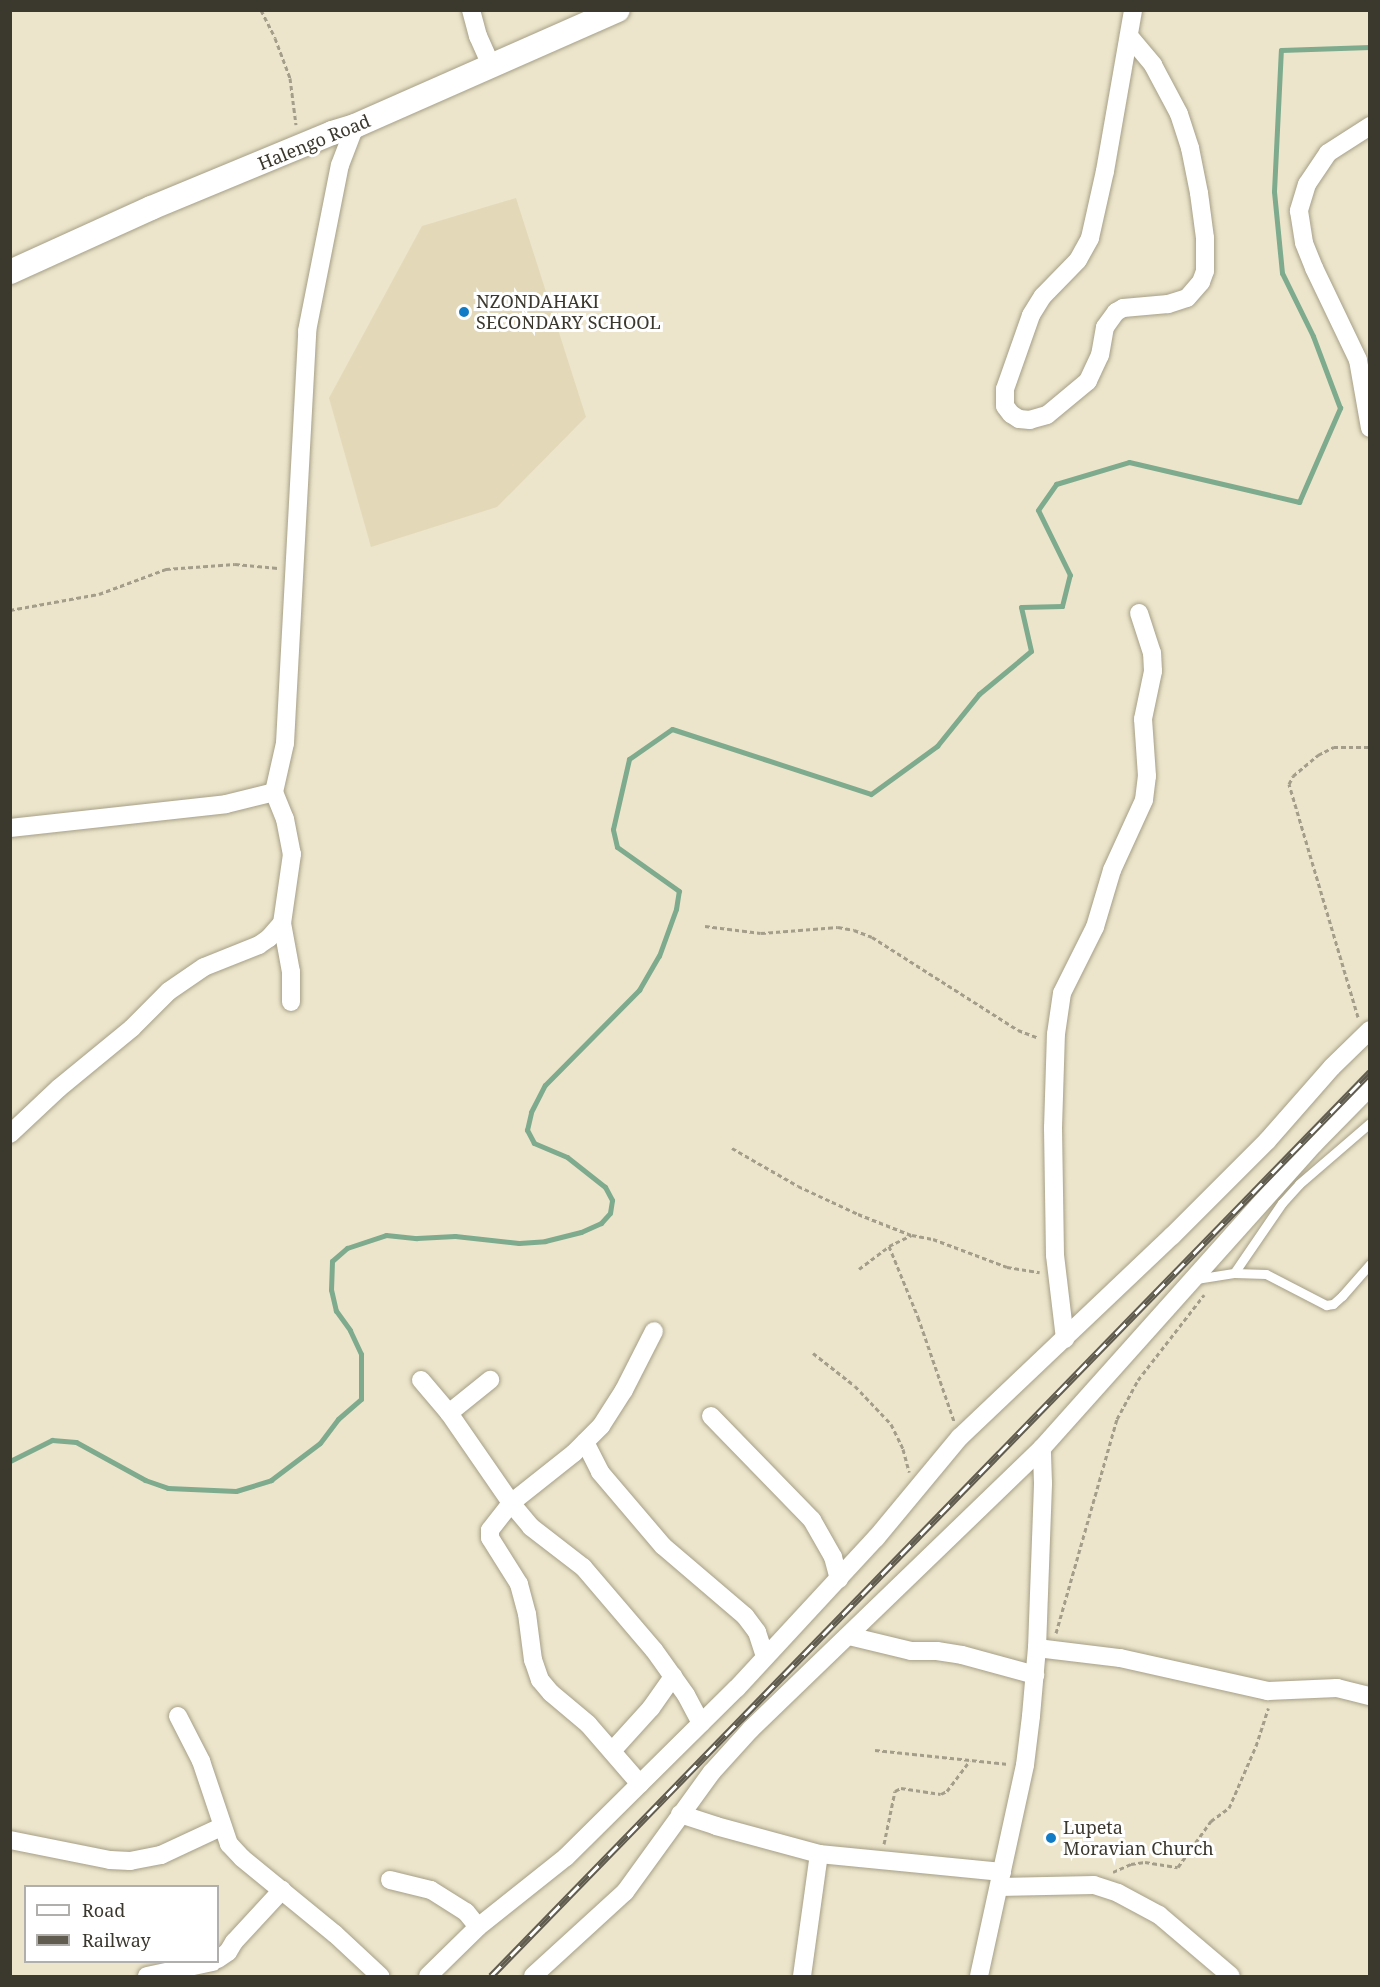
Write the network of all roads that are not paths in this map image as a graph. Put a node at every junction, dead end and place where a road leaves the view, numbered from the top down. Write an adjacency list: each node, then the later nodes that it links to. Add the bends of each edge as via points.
1 (471, 10): 5 (street)
2 (618, 10): 5 (street, Halengo Road)
3 (1133, 10): 4 (street)
4 (1129, 36): 4 (street, via 1167,87 1182,122 1199,193 1205,271 1187,298 1116,312 1105,327 1100,355 1088,381 1047,415 1019,419 1005,406 1005,389 1031,315 1043,296 1078,260 1090,238 1106,171)
5 (492, 65): 6 (street, Halengo Road)
6 (355, 126): 10 (street, Halengo Road, via 151,208); 13 (street, via 340,165 307,331 285,743)
7 (1370, 126): 8 (street)
8 (1347, 140): 9 (street); 11 (street, via 1328,153 1307,184 1300,221 1314,268 1358,360)
9 (1370, 144)
10 (10, 272)
11 (1370, 428)
12 (1139, 613): 25 (street, via 1153,671 1143,719 1148,776 1144,800 1112,870 1095,927 1062,993 1055,1042 1057,1273)
13 (274, 792): 14 (street, via 226,804); 15 (street, via 285,819 292,854)
14 (10, 828)
15 (282, 923): 16 (street, via 291,972); 20 (street, via 259,945 204,967 170,991)
16 (291, 1002)
17 (1367, 1033): 25 (street, via 1267,1141)
18 (1370, 1087): 23 (street)
19 (1370, 1123): 22 (lane, via 1299,1184)
20 (10, 1134)
21 (1370, 1264): 22 (lane, via 1342,1296 1326,1305 1277,1278 1252,1271)
22 (1234, 1273): 23 (lane)
23 (1194, 1280): 31 (street)
24 (654, 1331): 30 (street, via 624,1390 601,1426)
25 (1065, 1339): 33 (street, via 960,1437)
26 (421, 1380): 28 (street)
27 (490, 1380): 28 (street)
28 (449, 1413): 32 (street)
29 (711, 1416): 33 (street, via 812,1520 833,1557)
30 (585, 1442): 32 (street); 36 (street, via 605,1479 663,1546 746,1617 757,1632)
31 (1042, 1448): 34 (street); 35 (street)
32 (511, 1503): 37 (street, via 531,1527 583,1567); 42 (street, via 490,1530 490,1539 519,1584 532,1660 540,1680)
33 (839, 1579): 36 (street)
34 (849, 1636): 38 (street, via 911,1652 950,1653); 44 (street, via 751,1729)
35 (1044, 1648): 38 (street); 39 (street, via 1120,1658 1273,1692 1337,1688)
36 (765, 1657): 41 (street)
37 (673, 1676): 41 (street); 42 (street, via 651,1708)
38 (1035, 1676): 49 (street, via 1025,1765)
39 (1370, 1696)
40 (178, 1716): 45 (street, via 201,1761)
41 (701, 1723): 43 (street)
42 (612, 1751): 43 (street)
43 (640, 1784): 51 (street, via 566,1857)
44 (680, 1814): 47 (street); 57 (street, via 625,1892)
45 (221, 1827): 46 (street, via 170,1851 130,1861); 50 (street, via 242,1858)
46 (10, 1840)
47 (819, 1854): 49 (street); 58 (street)
48 (390, 1880): 51 (street, via 431,1890 466,1912)
49 (1000, 1880): 59 (street); 60 (street, via 1094,1885 1138,1903 1159,1915)
50 (282, 1890): 52 (street); 55 (street)
51 (478, 1927): 56 (street)
52 (219, 1958)
53 (209, 1963): 54 (street)
54 (147, 1977)
55 (380, 1977)
56 (428, 1977)
57 (533, 1977)
58 (802, 1977)
59 (979, 1977)
60 (1231, 1977)

